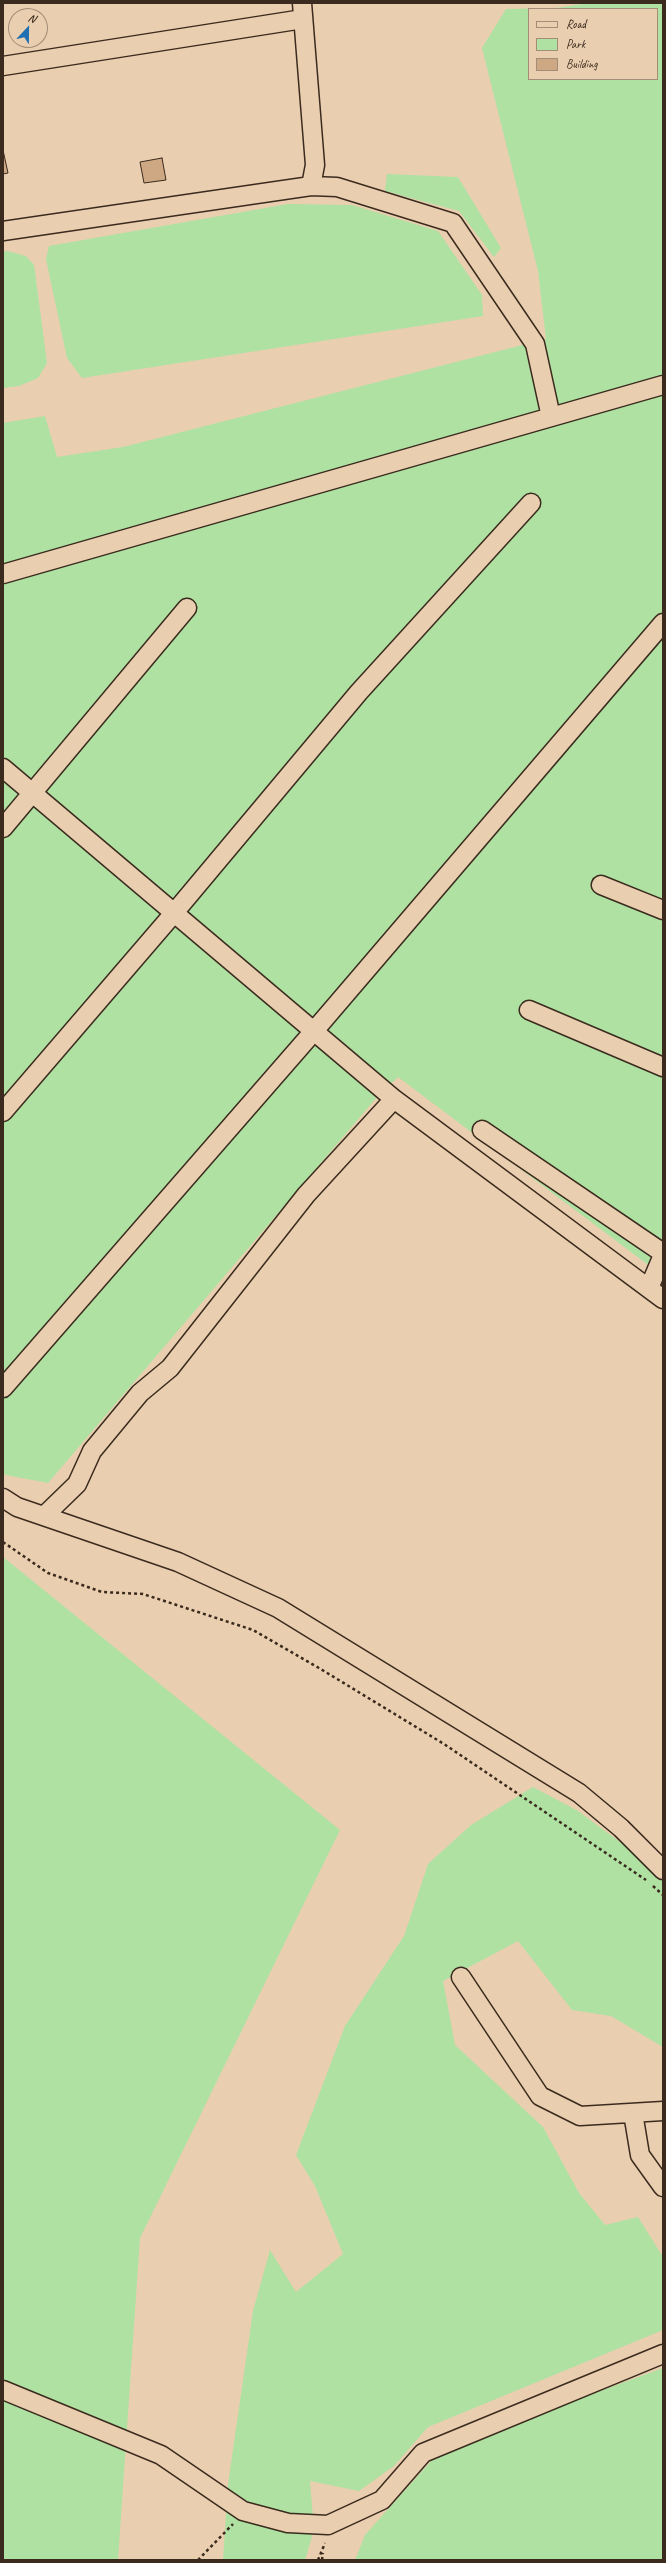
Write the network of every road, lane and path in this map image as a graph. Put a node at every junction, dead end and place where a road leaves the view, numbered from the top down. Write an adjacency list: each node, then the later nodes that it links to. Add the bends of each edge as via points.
1 (302, 11): 2 (street); 3 (street, via 315,165)
2 (3, 66)
3 (311, 186): 4 (street); 6 (street, via 337,187 453,223 536,344)
4 (3, 231)
5 (663, 385): 6 (street)
6 (551, 417): 8 (street)
7 (531, 503): 16 (street, via 359,692)
8 (3, 574)
9 (187, 608): 12 (street)
10 (663, 623): 18 (street)
11 (3, 768): 12 (street)
12 (32, 793): 13 (street); 16 (street)
13 (3, 828)
14 (601, 885): 15 (street)
15 (663, 910)
16 (174, 913): 18 (street); 21 (street)
17 (529, 1010): 19 (street)
18 (314, 1031): 20 (street); 25 (street)
19 (663, 1067)
20 (394, 1099): 24 (street); 27 (street, via 306,1195 170,1368 140,1393 92,1451 77,1484)
21 (3, 1112)
22 (482, 1130): 23 (street)
23 (663, 1254): 24 (street)
24 (656, 1294)
25 (3, 1388)
26 (3, 1498): 27 (street, via 17,1507)
27 (44, 1516): 29 (street, via 178,1562 278,1608 579,1793 621,1828)
28 (3, 1542): 30 (path, via 48,1573 95,1590 143,1594 252,1630 444,1744 646,1880)
29 (663, 1870)
30 (663, 1895)
31 (461, 1977): 33 (street, via 540,2096 580,2116)
32 (663, 2111): 33 (street)
33 (633, 2112): 34 (street, via 640,2155)
34 (663, 2187)
35 (663, 2354): 37 (street, via 423,2453 382,2500 328,2525 288,2523)
36 (3, 2390): 37 (street, via 161,2455)
37 (244, 2511): 39 (path, via 216,2544)
38 (323, 2551): 40 (path)
39 (198, 2560)
40 (322, 2560)

